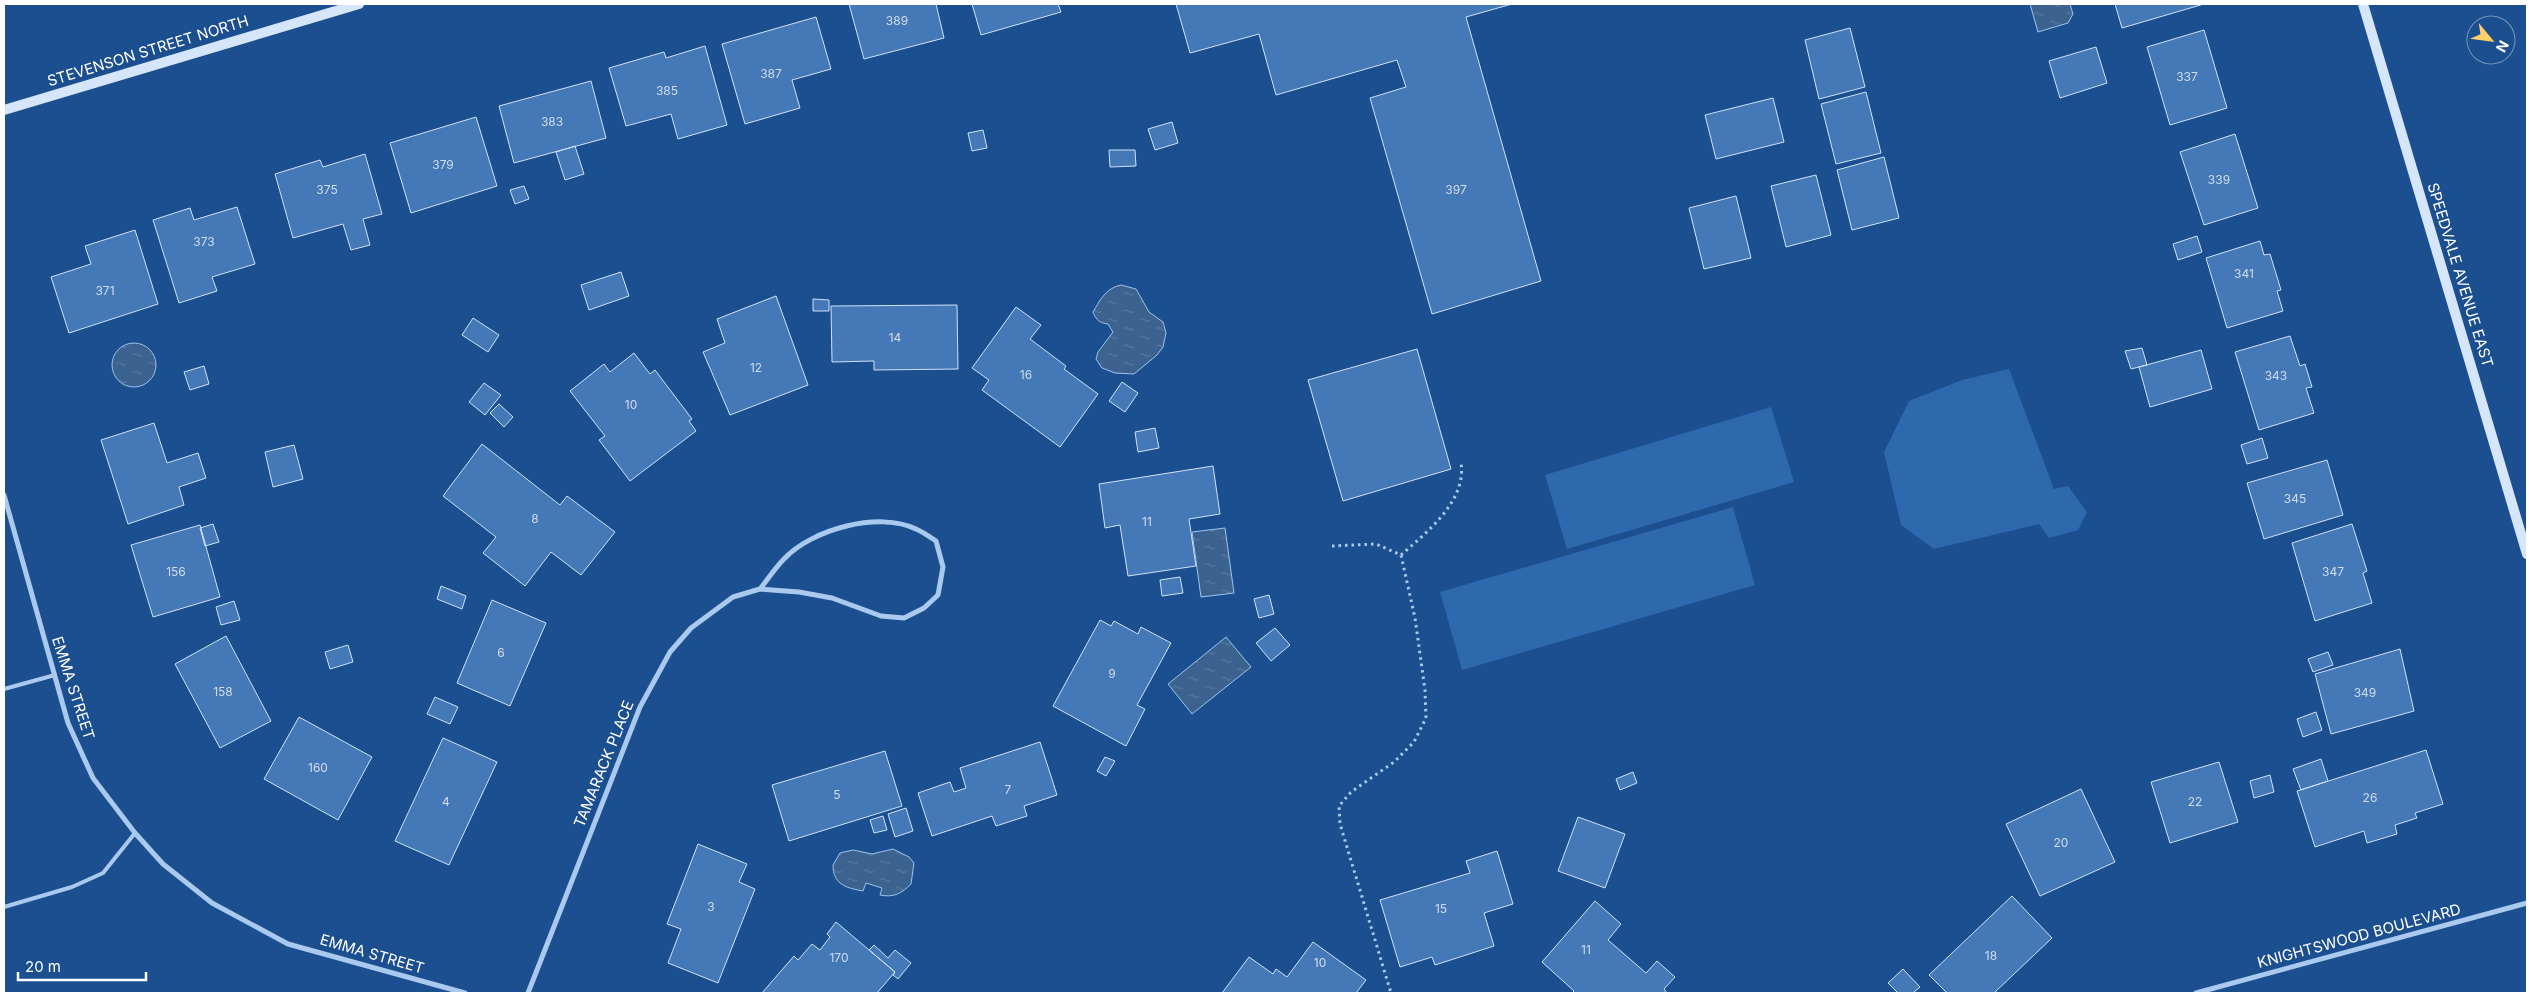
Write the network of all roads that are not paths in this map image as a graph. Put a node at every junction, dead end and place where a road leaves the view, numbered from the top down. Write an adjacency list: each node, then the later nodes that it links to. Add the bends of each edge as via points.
1 (359, 4): 3 (main road, STEVENSON STREET NORTH)
2 (2363, 4): 5 (main road, SPEEDVALE AVENUE EAST)
3 (4, 110)
4 (4, 495): 8 (street, EMMA STREET)
5 (2525, 542): 6 (main road, SPEEDVALE AVENUE EAST)
6 (2527, 554)
7 (760, 589): 7 (street, TAMARACK PLACE, via 785,558 806,542 854,524 888,522 916,528 936,541 944,567 938,595 924,608 904,618 881,616 832,598); 14 (street, TAMARACK PLACE, via 733,597 691,628 653,678)
8 (55, 676): 9 (lane); 10 (street, EMMA STREET, via 68,723 93,778)
9 (4, 689)
10 (135, 833): 12 (lane, via 103,872 72,887); 13 (street, EMMA STREET, via 163,864 212,903 288,944)
11 (2527, 903): 15 (street, KNIGHTSWOOD BOULEVARD)
12 (4, 907)
13 (465, 993)
14 (528, 993)
15 (2196, 993)

